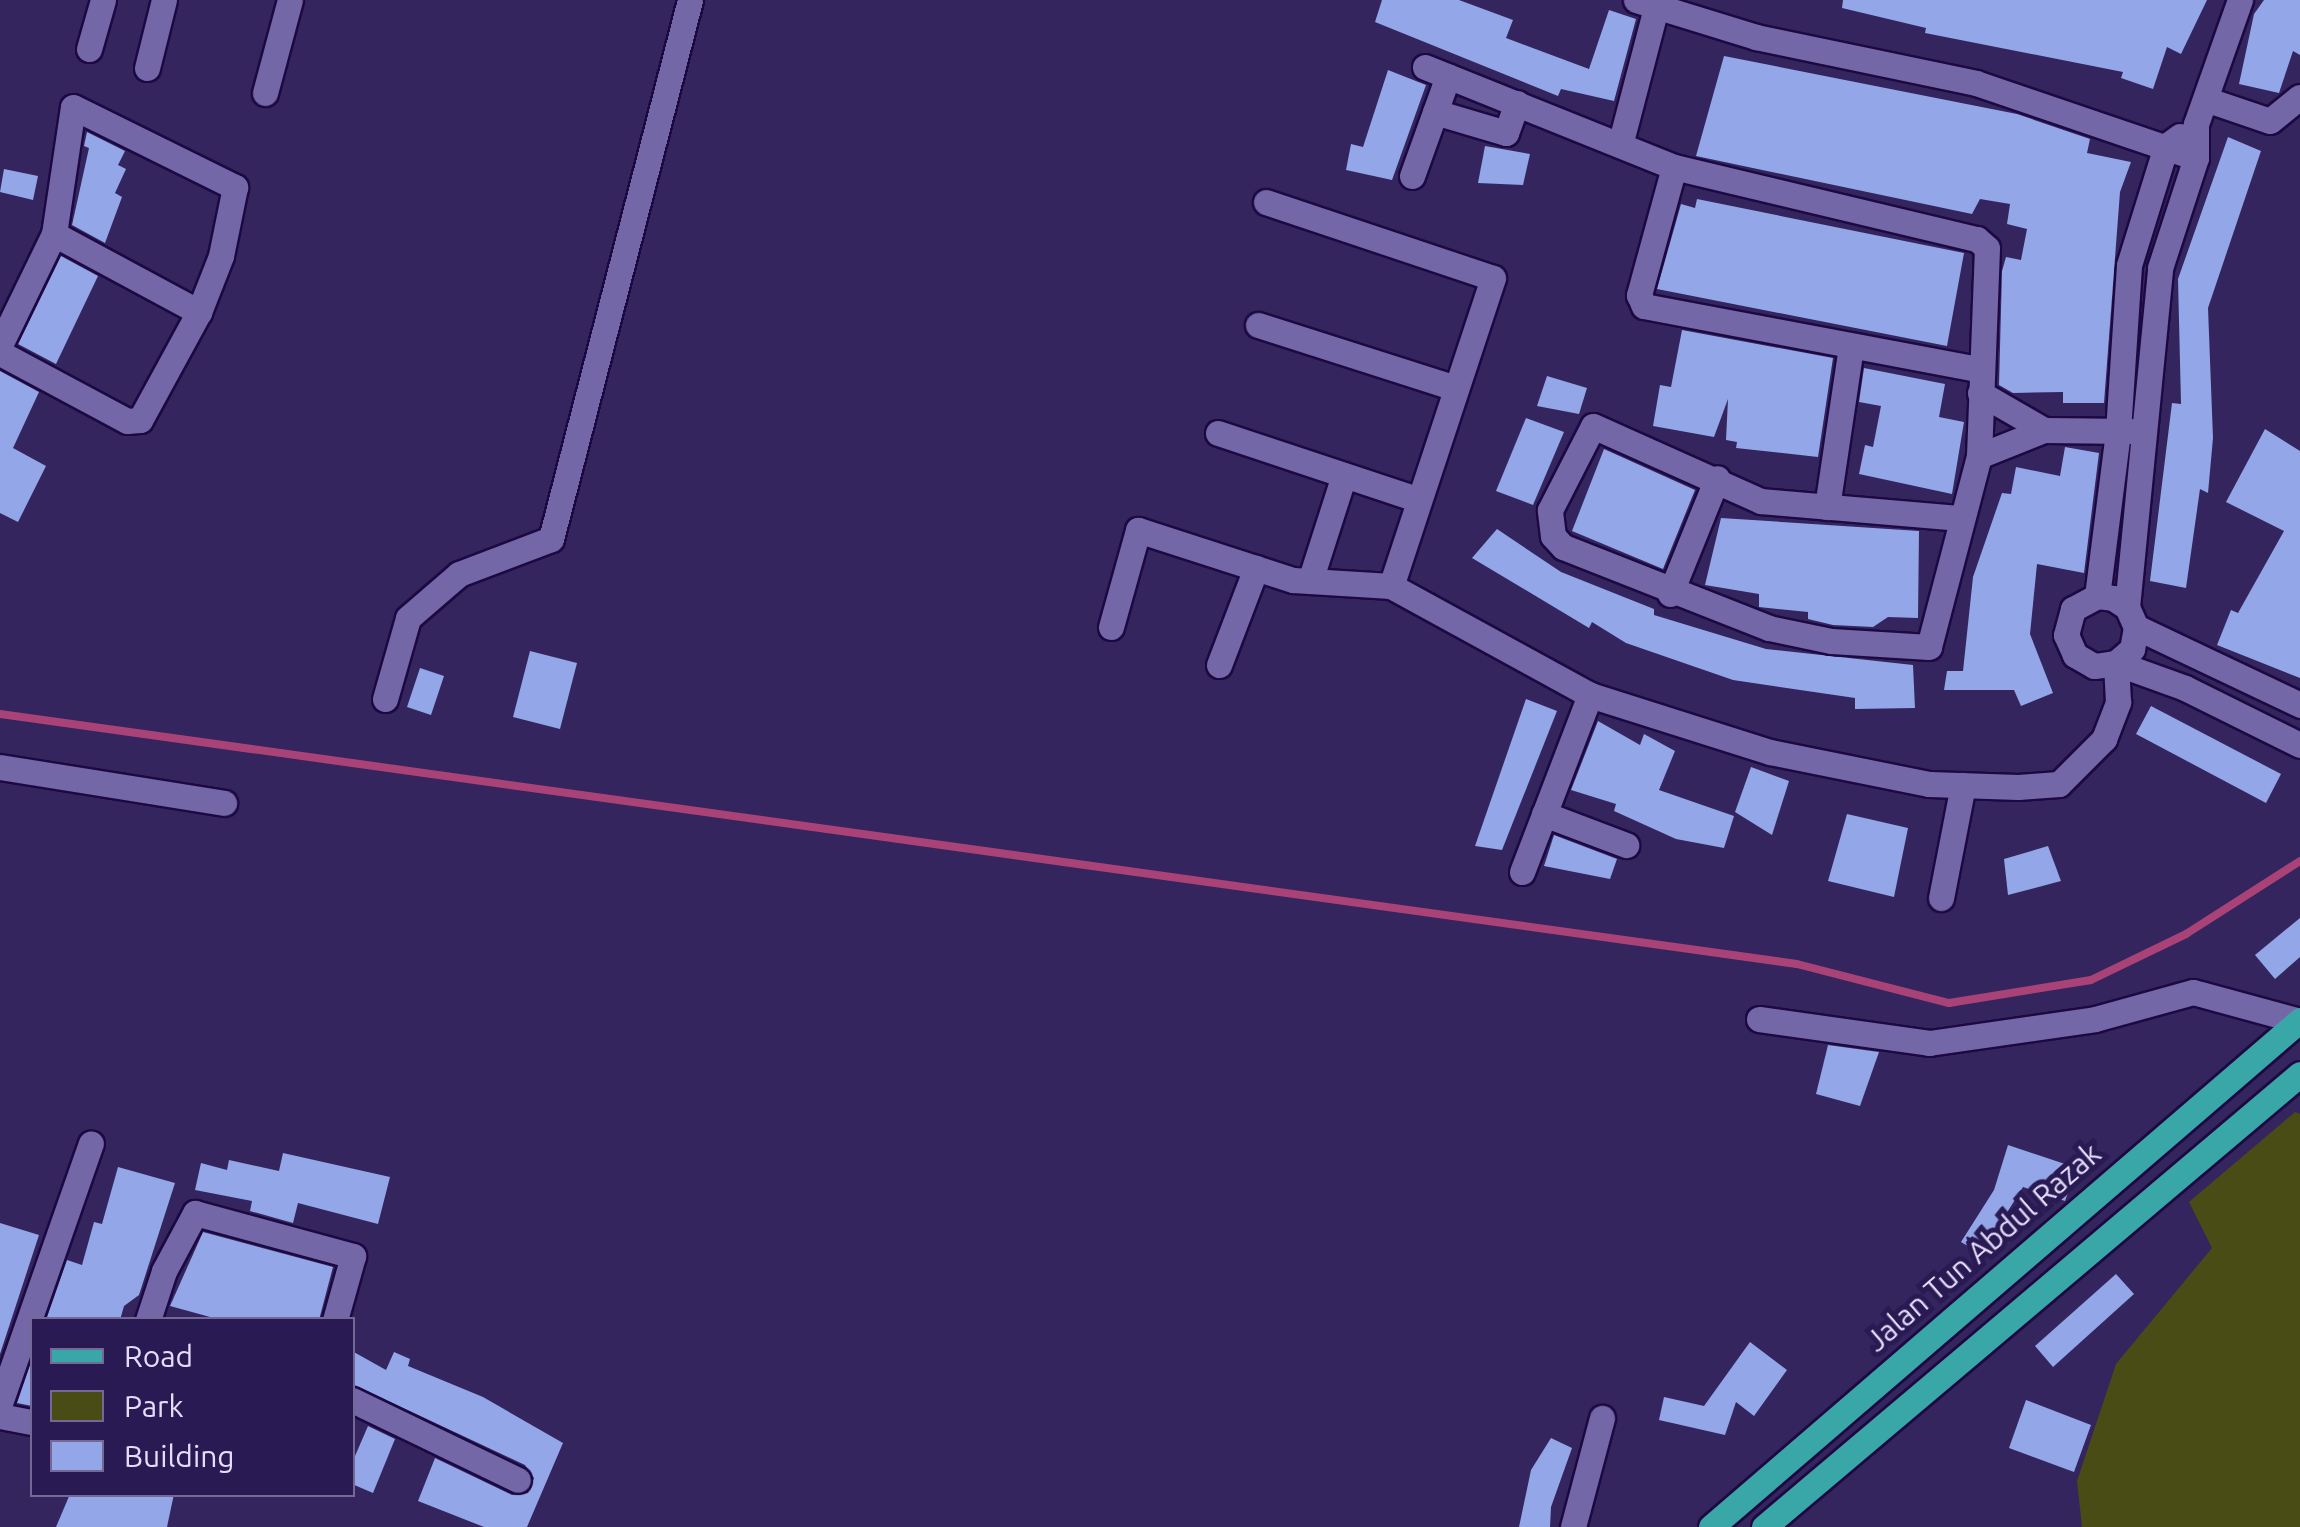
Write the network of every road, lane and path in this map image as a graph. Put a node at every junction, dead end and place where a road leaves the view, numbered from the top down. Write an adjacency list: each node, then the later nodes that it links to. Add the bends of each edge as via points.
1 (103, 0): 7 (street)
2 (164, 0): 8 (street)
3 (290, 0): 9 (street)
4 (690, 0): 51 (street, via 551,538 459,574 408,618)
5 (2240, 0): 11 (street)
6 (1646, 4): 15 (street); 16 (street, via 1756,37 1976,83)
7 (89, 49)
8 (147, 68)
9 (265, 93)
10 (2300, 97): 11 (street, via 2270,122)
11 (2208, 100): 14 (street)
12 (1517, 102): 13 (street, via 1506,133); 13 (street, via 1437,72); 15 (street)
13 (1435, 112): 19 (street)
14 (2196, 124): 16 (street); 17 (street)
15 (1620, 145): 18 (street)
16 (2166, 146): 17 (street); 30 (street, via 2130,265)
17 (2196, 158): 30 (street, via 2160,268)
18 (1674, 167): 25 (street, via 1640,302); 27 (street, via 1977,239 1987,248 1988,265)
19 (1412, 176)
20 (1266, 202): 28 (street, via 1493,278)
21 (54, 234): 22 (street); 22 (street, via 73,107 228,179 236,197); 24 (street)
22 (199, 312): 26 (street, via 136,422)
23 (1258, 325): 28 (street)
24 (0, 345)
25 (1851, 347): 27 (street); 36 (street)
26 (0, 354)
27 (1980, 381): 29 (street); 32 (street)
28 (1455, 388): 35 (street)
29 (2044, 430): 30 (street); 32 (street)
30 (2130, 431): 42 (street); 43 (street)
31 (1218, 433): 33 (street)
32 (1979, 456): 37 (street)
33 (1344, 475): 35 (street); 39 (street)
34 (1716, 478): 36 (street, via 1761,501); 41 (street); 41 (street, via 1594,426 1552,500 1549,522 1563,547)
35 (1419, 500): 40 (street)
36 (1827, 508): 37 (street)
37 (1960, 518): 41 (street, via 1929,647 1795,634)
38 (1256, 568): 39 (street); 44 (street, via 1138,530); 47 (street)
39 (1310, 581): 40 (street)
40 (1392, 586): 50 (street)
41 (1670, 594)
42 (2097, 596): 43 (street); 46 (street, via 2073,609 2066,636 2075,655 2094,666)
43 (2131, 617): 45 (street); 46 (street, via 2132,649)
44 (1111, 628)
45 (2199, 657): 48 (street); 49 (street)
46 (2116, 664): 49 (street); 56 (street, via 2118,702 2104,740 2078,770 2059,784)
47 (1219, 665)
48 (2238, 675): 52 (street); 53 (street)
49 (2185, 688): 53 (street)
50 (1590, 696): 56 (street, via 1770,752); 58 (street)
51 (385, 698)
52 (2300, 705)
53 (2223, 706): 54 (street)
54 (2300, 745)
55 (0, 767): 57 (street)
56 (1962, 785): 61 (street)
57 (224, 802)
58 (1544, 814): 59 (street); 60 (street)
59 (1626, 844)
60 (1522, 872)
61 (1941, 898)
62 (1759, 1019): 63 (street, via 1929,1043 2095,1020 2193,992)
63 (2300, 1020): 75 (main road, Jalan Tun Abdul Razak)
64 (2299, 1076): 76 (main road)
65 (91, 1143): 69 (street)
66 (153, 1317): 67 (street, via 195,1213 353,1256)
67 (336, 1317)
68 (355, 1401): 73 (street)
69 (0, 1402)
70 (0, 1416): 72 (street)
71 (1602, 1418): 74 (street)
72 (30, 1422)
73 (518, 1480)
74 (1573, 1527)
75 (1711, 1527)
76 (1764, 1527)

